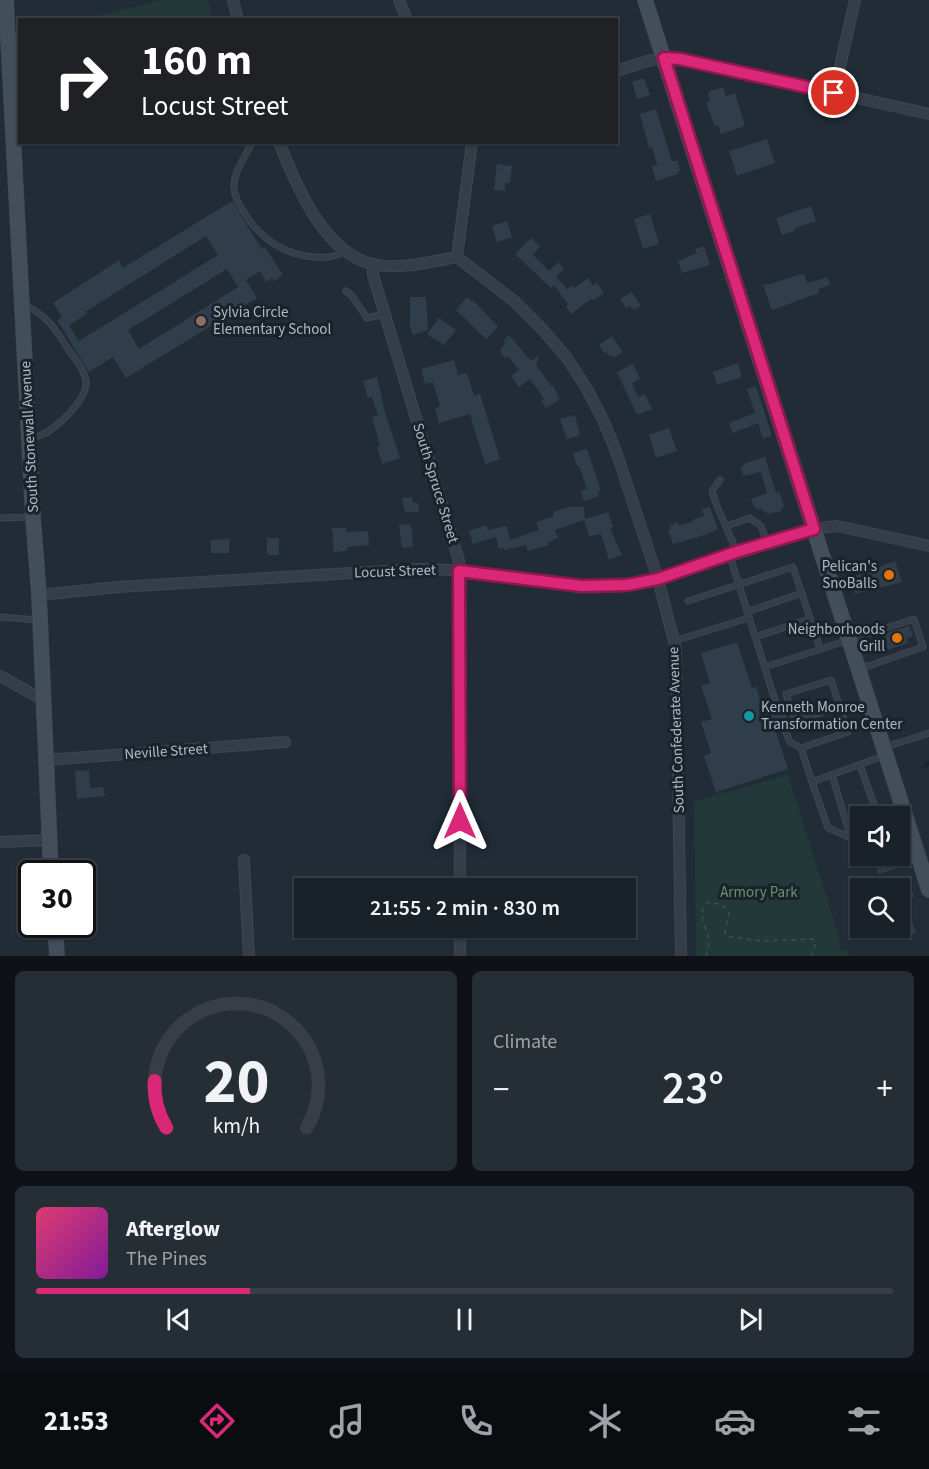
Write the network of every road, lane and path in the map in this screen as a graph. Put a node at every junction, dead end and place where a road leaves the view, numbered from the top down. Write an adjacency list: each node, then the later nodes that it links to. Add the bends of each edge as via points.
1 (6, 0): 19 (main road, South Stonewall Avenue)
2 (233, 0): 6 (street)
3 (399, 0): 7 (street)
4 (645, 0): 8 (main road)
5 (855, 0): 10 (street)
6 (238, 18)
7 (406, 18)
8 (664, 58): 9 (street); 10 (street); 26 (main road)
9 (618, 70)
10 (834, 93): 11 (street)
11 (929, 114)
12 (251, 144): 15 (lane, via 234,182 234,191 255,228 283,249 303,256 338,256)
13 (280, 144): 15 (street, via 300,192)
14 (472, 144): 16 (street)
15 (344, 250): 17 (street)
16 (457, 257): 17 (street, via 414,265); 31 (street, South Confederate Avenue, via 514,301 543,330 587,389 618,457)
17 (373, 264): 20 (street, South Spruce Street)
18 (346, 291): 20 (lane, via 367,318)
19 (22, 303): 21 (main road, South Stonewall Avenue); 21 (lane, via 42,314 55,328 84,372 86,383 76,405 48,432)
20 (384, 314): 30 (street, South Spruce Street, via 454,541)
21 (29, 439): 23 (main road, South Stonewall Avenue)
22 (720, 480): 25 (lane, via 712,491)
23 (33, 517): 24 (lane); 34 (main road, South Stonewall Avenue)
24 (0, 518)
25 (727, 526): 27 (lane, via 750,518 761,526); 29 (lane)
26 (814, 529): 27 (street, Locust Street); 28 (street, Locust Street, via 837,526); 41 (main road)
27 (766, 543): 29 (street, Locust Street)
28 (929, 546)
29 (733, 553): 31 (street, Locust Street); 32 (lane)
30 (459, 571): 31 (street, Locust Street, via 582,586 627,585); 34 (street, Locust Street, via 386,570); 69 (street, South Spruce Street)
31 (658, 579): 42 (street, South Confederate Avenue)
32 (739, 584): 33 (lane, via 793,567); 35 (lane); 36 (lane)
33 (802, 593): 36 (lane); 38 (lane)
34 (39, 595): 39 (main road, South Stonewall Avenue)
35 (688, 601)
36 (748, 615): 40 (lane); 42 (lane)
37 (0, 617): 39 (lane)
38 (810, 619): 40 (lane); 43 (lane)
39 (40, 620): 47 (main road, South Stonewall Avenue)
40 (755, 638): 44 (lane)
41 (850, 640): 43 (lane); 45 (main road); 45 (lane, via 914,619 923,647)
42 (674, 641): 76 (street, South Confederate Avenue)
43 (820, 648): 44 (lane)
44 (765, 667): 49 (lane)
45 (859, 669): 54 (main road)
46 (0, 676): 47 (street)
47 (43, 700): 55 (main road, South Stonewall Avenue)
48 (840, 707): 48 (lane, via 831,680 786,694 795,720); 53 (lane, via 848,732)
49 (778, 710)
50 (784, 728): 53 (lane, via 790,742)
51 (929, 733): 54 (lane)
52 (285, 741): 55 (street, Neville Street)
53 (801, 748): 58 (lane)
54 (885, 751): 56 (lane); 60 (main road)
55 (46, 760): 63 (main road, South Stonewall Avenue)
56 (860, 765): 57 (lane); 59 (lane)
57 (832, 775): 58 (lane); 61 (lane)
58 (812, 782): 62 (lane, via 828,828)
59 (874, 806)
60 (899, 806)
61 (850, 835)
62 (850, 838)
63 (49, 840): 65 (street); 67 (main road, South Stonewall Avenue)
64 (910, 840): 66 (main road)
65 (0, 842)
66 (924, 856): 70 (main road)
67 (50, 860)
68 (243, 860): 74 (street)
69 (460, 878)
70 (929, 890)
71 (56, 938): 73 (main road)
72 (460, 938): 75 (street)
73 (57, 956)
74 (249, 956)
75 (460, 956)
76 (681, 956)
77 (706, 956): 78 (path, via 709,941 702,913 708,902 722,905 729,912 727,936 760,941 809,939 815,942)
78 (812, 956)

